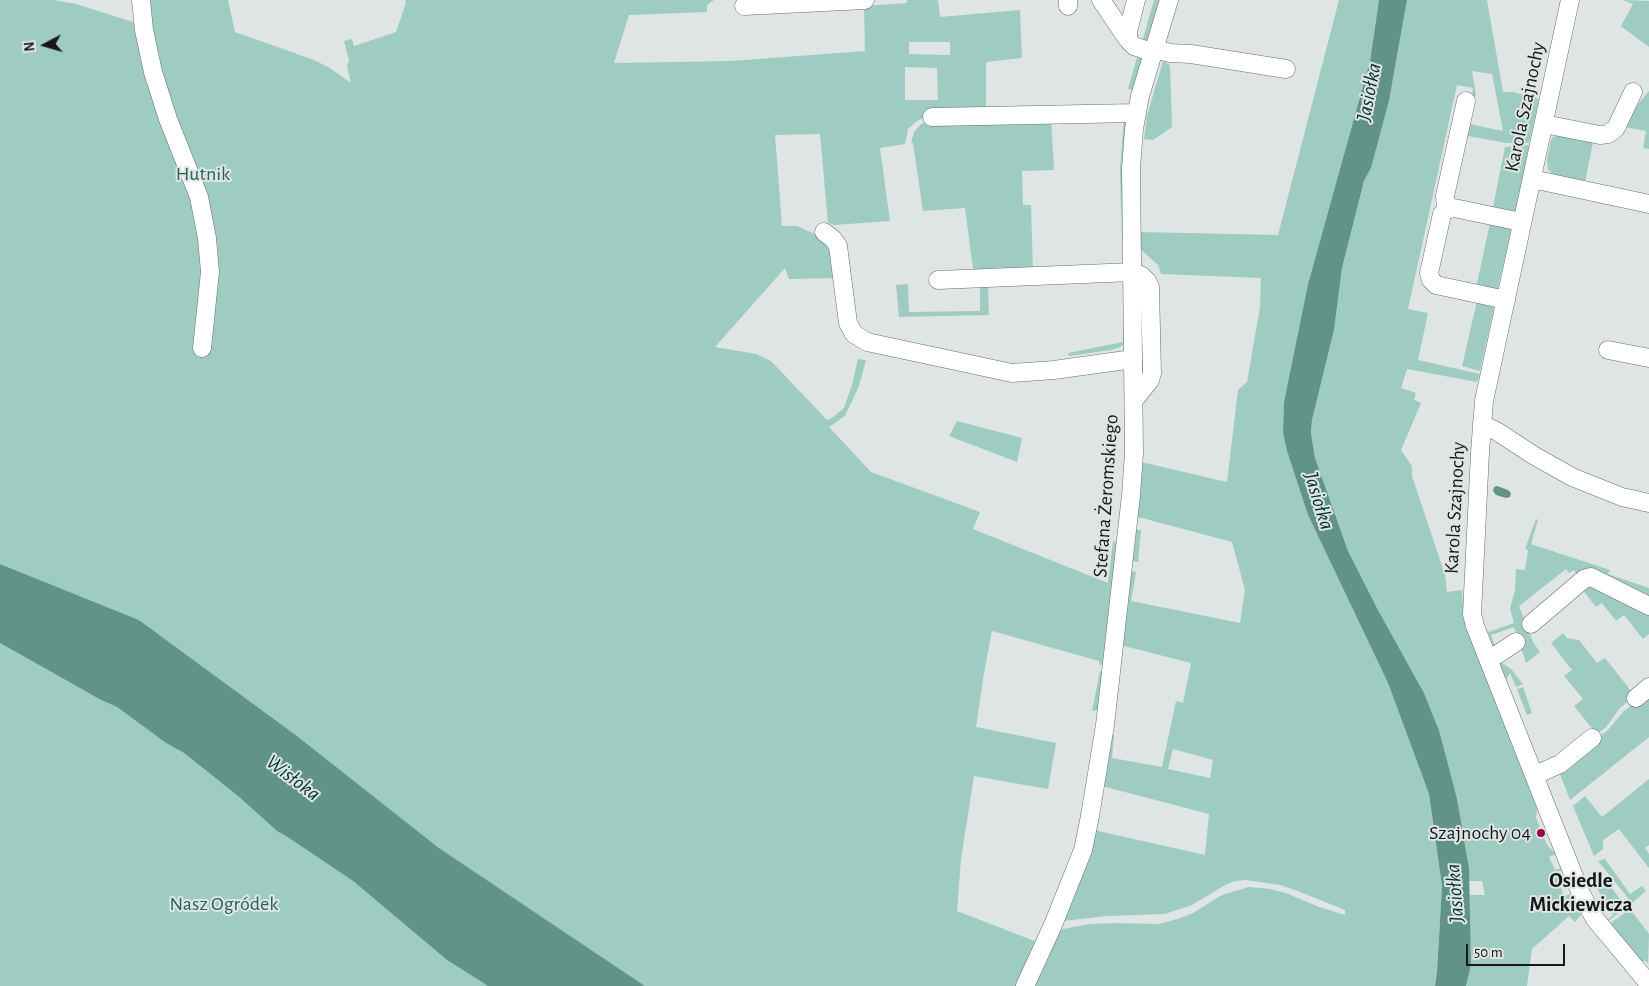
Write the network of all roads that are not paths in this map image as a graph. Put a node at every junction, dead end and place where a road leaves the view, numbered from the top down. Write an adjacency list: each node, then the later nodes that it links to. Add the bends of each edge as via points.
1 (141, 0): 24 (street, via 153,72 199,197 207,238 210,279)
2 (865, 0): 7 (street)
3 (1101, 0): 8 (street)
4 (1136, 0): 8 (street)
5 (1169, 0): 9 (street, Stefana Żeromskiego)
6 (1570, 0): 15 (street, Karola Szajnochy)
7 (744, 6)
8 (1128, 40): 9 (street, via 1134,46)
9 (1155, 51): 10 (street); 13 (street, Stefana Żeromskiego)
10 (1286, 69)
11 (1633, 92): 15 (street, via 1616,128 1608,134)
12 (1466, 101): 18 (street, via 1445,196)
13 (1136, 113): 14 (street); 21 (street, Stefana Żeromskiego, via 1131,168)
14 (932, 117)
15 (1544, 124): 16 (street, Karola Szajnochy)
16 (1532, 179): 17 (street); 19 (street, Karola Szajnochy)
17 (1649, 204)
18 (1446, 210): 19 (street, via 1454,208); 23 (street, via 1442,214 1432,257 1431,280 1436,285)
19 (1521, 222): 23 (street, Karola Szajnochy)
20 (824, 232): 27 (street, via 838,246 848,323 854,334 867,342 1012,373)
21 (1133, 272): 22 (street); 27 (street, Stefana Żeromskiego); 28 (street, via 1147,281 1150,287 1152,373)
22 (938, 280)
23 (1506, 300): 29 (street, Karola Szajnochy, via 1486,389)
24 (202, 348)
25 (1608, 350): 26 (street)
26 (1649, 358)
27 (1133, 359): 28 (street, Stefana Żeromskiego)
28 (1134, 399): 38 (street, Stefana Żeromskiego, via 1132,483 1105,725 1085,843)
29 (1482, 424): 30 (street, via 1572,477 1610,493); 34 (street, Karola Szajnochy, via 1471,608 1474,626)
30 (1648, 497)
31 (1649, 606): 32 (street, via 1591,577 1584,579)
32 (1531, 624)
33 (1516, 642): 34 (street)
34 (1489, 660): 36 (street, Karola Szajnochy)
35 (1592, 738): 36 (street, via 1560,764)
36 (1535, 775): 37 (street, Karola Szajnochy, via 1581,894 1596,919)
37 (1649, 984)
38 (1025, 986)

